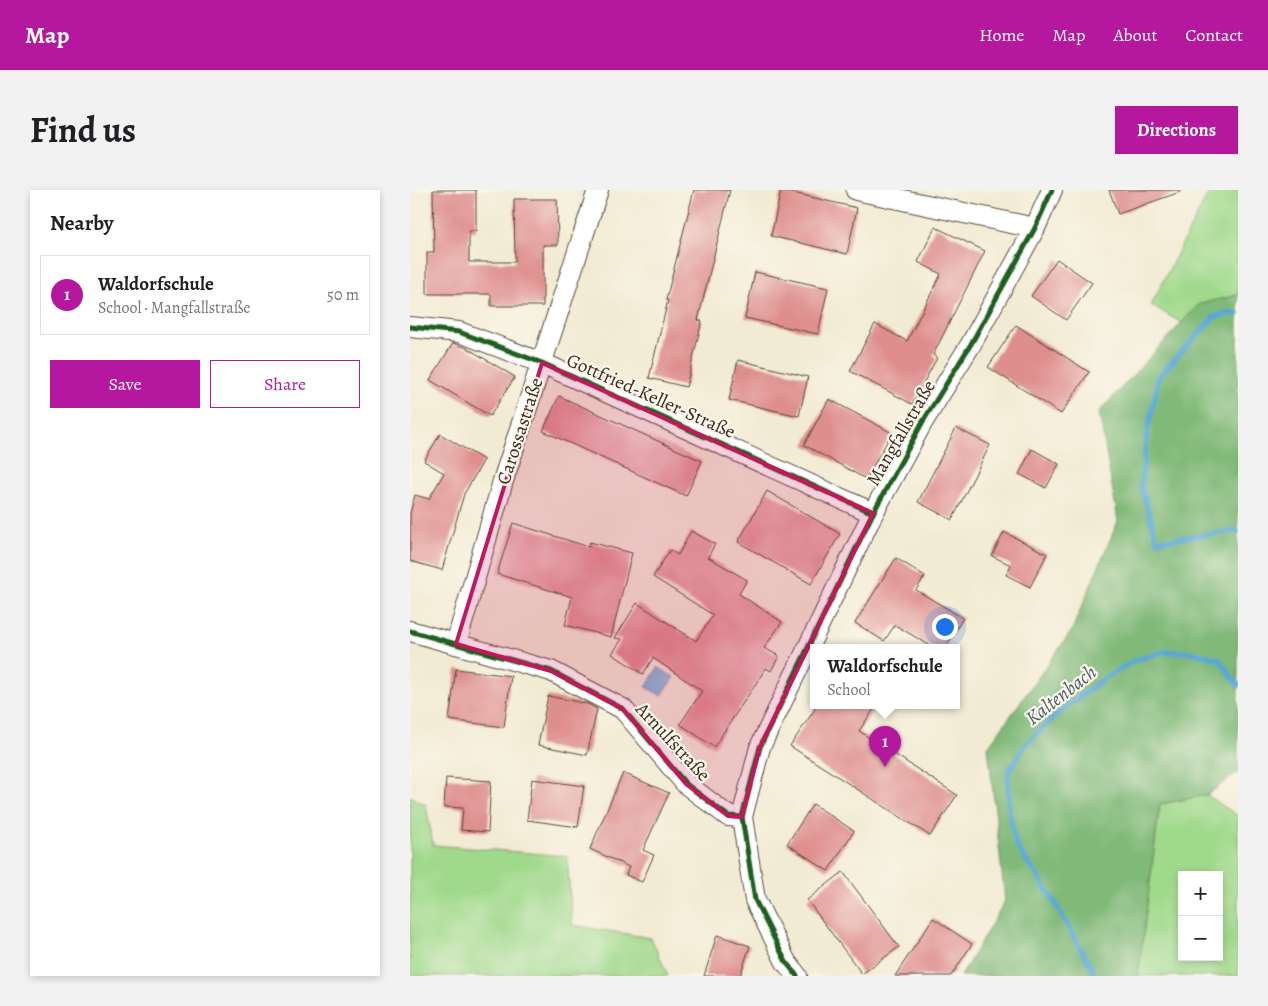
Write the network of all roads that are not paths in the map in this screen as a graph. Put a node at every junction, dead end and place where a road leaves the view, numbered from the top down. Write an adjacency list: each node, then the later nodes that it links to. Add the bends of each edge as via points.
1 (598, 190): 7 (street, Carossastraße)
2 (856, 190): 4 (street)
3 (1052, 190): 5 (street, Mangfallstraße)
4 (915, 196): 5 (street)
5 (1035, 228): 8 (street, Mangfallstraße)
6 (410, 327): 7 (street, Gottfried-Keller-Straße, via 459,332)
7 (542, 363): 8 (street, Gottfried-Keller-Straße); 10 (street, Carossastraße, via 503,481)
8 (873, 514): 11 (street, Mangfallstraße, via 760,747)
9 (410, 631): 10 (street, Arnulfstraße)
10 (456, 644): 11 (street, Arnulfstraße, via 551,671 623,709 686,784 728,816)
11 (742, 816): 12 (street, Mangfallstraße, via 756,900 786,962)
12 (797, 976)

